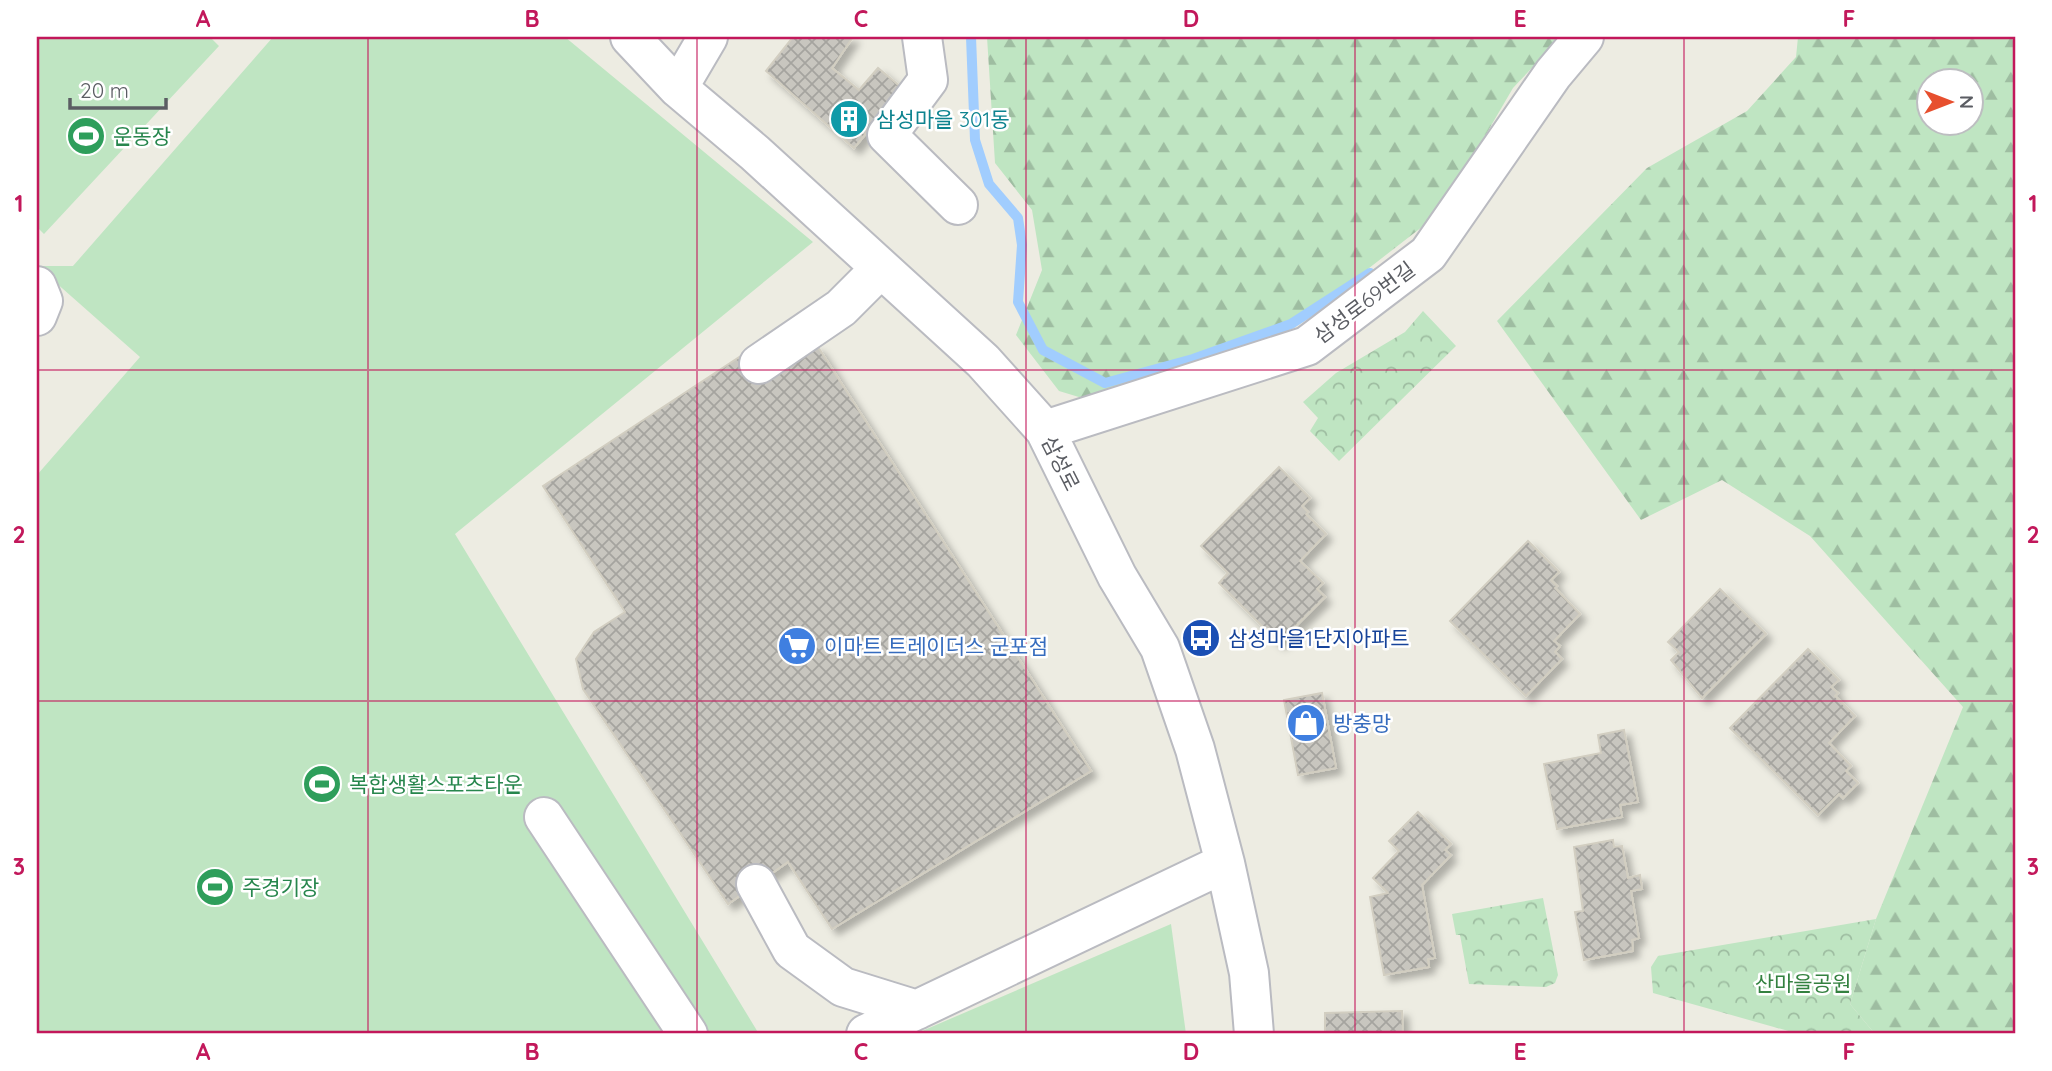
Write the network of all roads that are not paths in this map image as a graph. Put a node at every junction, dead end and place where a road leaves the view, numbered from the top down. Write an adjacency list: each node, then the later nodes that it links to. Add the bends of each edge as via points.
1 (630, 37): 5 (street, 삼성로)
2 (708, 37): 5 (street)
3 (922, 37): 6 (street, via 928,80 887,135)
4 (1584, 37): 11 (street, 삼성로69번길, via 1553,74 1428,254 1307,346)
5 (678, 88): 7 (street, 삼성로)
6 (958, 205)
7 (881, 268): 10 (street, via 841,308); 11 (street, 삼성로, via 983,361)
8 (37, 286): 9 (street, via 43,301)
9 (37, 316)
10 (759, 364)
11 (1045, 430): 13 (street, 삼성로, via 1117,576 1160,648 1195,749)
12 (544, 817): 16 (street)
13 (1224, 863): 15 (street); 18 (street, 삼성로, via 1248,973)
14 (756, 884): 15 (street, via 792,950 843,987)
15 (917, 1010): 17 (street)
16 (688, 1034)
17 (866, 1034)
18 (1254, 1034)

